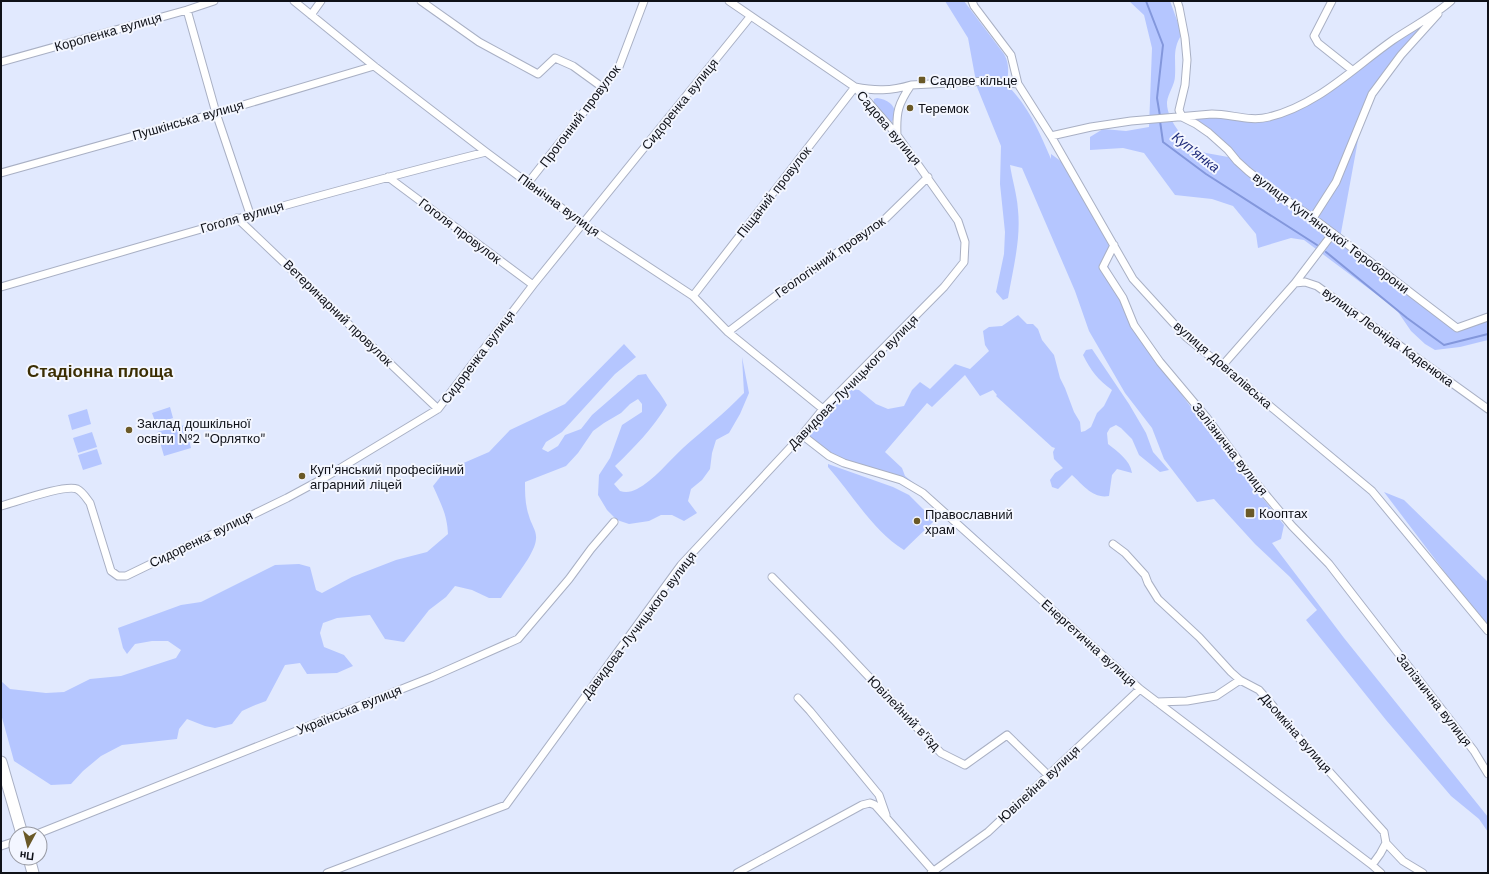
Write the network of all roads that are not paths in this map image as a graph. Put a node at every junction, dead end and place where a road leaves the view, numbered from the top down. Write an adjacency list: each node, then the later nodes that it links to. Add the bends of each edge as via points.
1 (214, 1): 11 (street, Короленка вулиця)
2 (294, 1): 12 (street, Північна вулиця)
3 (321, 1): 12 (street)
4 (421, 1): 19 (street, via 479,42 538,74 554,58 573,66)
5 (644, 1): 19 (street, Прогонний провулок, via 619,67)
6 (729, 1): 13 (street, Садова вулиця)
7 (972, 1): 17 (street, вулиця Довгалівська, via 1011,55)
8 (1177, 1): 22 (street, via 1187,60 1179,110)
9 (1332, 1): 16 (street, via 1314,36)
10 (1448, 3): 16 (street); 32 (street, via 1401,55 1372,94 1336,182)
11 (187, 10): 14 (street, Короленка вулиця); 21 (street)
12 (311, 15): 15 (street, Північна вулиця)
13 (750, 17): 20 (street, Садова вулиця); 33 (street, Сидоренка вулиця)
14 (1, 62)
15 (374, 66): 21 (street, Пушкінська вулиця); 25 (street, Північна вулиця)
16 (1352, 70): 22 (street, via 1307,102 1268,117 1246,118 1221,114)
17 (1018, 84): 18 (street, via 988,82); 24 (street, вулиця Довгалівська)
18 (911, 85): 20 (street, via 885,90); 23 (street, via 897,112)
19 (602, 87): 29 (street, Прогонний провулок)
20 (855, 88): 23 (street, Садова вулиця); 40 (street, Піщаний провулок)
21 (216, 113): 26 (street, Пушкінська вулиця); 30 (street)
22 (1182, 117): 24 (street, via 1091,127); 32 (street, вулиця Куп'янської Тероборони, via 1209,133 1248,171)
23 (897, 135): 28 (street, Садова вулиця)
24 (1051, 136): 35 (street, вулиця Довгалівська)
25 (486, 152): 27 (street, Гоголя вулиця); 29 (street, Північна вулиця)
26 (1, 173)
27 (388, 176): 30 (street, Гоголя вулиця); 38 (street, Гоголя провулок)
28 (928, 177): 36 (street, Садова вулиця, via 958,221 965,242); 42 (street, Геологічний провулок, via 884,220)
29 (528, 183): 33 (street, Північна вулиця)
30 (250, 214): 31 (street, Гоголя вулиця)
31 (237, 218): 39 (street, Гоголя вулиця); 44 (street, Ветеринарний провулок)
32 (1313, 218): 34 (street, вулиця Куп'янської Тероборони)
33 (582, 223): 38 (street, Сидоренка вулиця); 40 (street, Північна вулиця)
34 (1333, 233): 37 (street); 41 (street, вулиця Куп'янської Тероборони, via 1457,328)
35 (1114, 245): 43 (street, вулиця Довгалівська, via 1133,278 1186,337); 58 (street, Залізнична вулиця, via 1103,267 1123,298 1134,325 1160,362 1292,526 1329,564 1474,751)
36 (964, 262): 45 (street, Давидова-Лучицького вулиця, via 944,287)
37 (1295, 284): 43 (street); 46 (street, вулиця Леоніда Каденюка, via 1305,282 1318,286)
38 (533, 285): 44 (street, Сидоренка вулиця)
39 (1, 287)
40 (693, 296): 42 (street, Північна вулиця)
41 (1488, 317)
42 (728, 332): 45 (street, Північна вулиця)
43 (1222, 366): 52 (street, вулиця Довгалівська, via 1372,491)
44 (438, 409): 48 (street, Сидоренка вулиця, via 287,498 126,576 118,576 111,570 90,503 77,489 64,488)
45 (823, 409): 47 (street, Давидова-Лучицького вулиця)
46 (1488, 409)
47 (802, 435): 54 (street, Енергетична вулиця, via 844,464 901,480 923,493); 66 (street, Давидова-Лучицького вулиця, via 680,565 506,806)
48 (1, 506)
49 (614, 522): 62 (street, Українська вулиця, via 518,639 432,677)
50 (1113, 544): 53 (street, Дьомкіна вулиця, via 1145,575 1158,599)
51 (772, 576): 59 (street, Ювілейний в'їзд, via 941,753 965,764 1007,735)
52 (1488, 631)
53 (1240, 680): 56 (street, via 1216,696 1187,701); 63 (street, Дьомкіна вулиця, via 1259,690 1278,715 1384,832)
54 (1140, 689): 56 (street, Енергетична вулиця); 59 (street, Ювілейна вулиця)
55 (798, 698): 60 (street, via 879,795)
56 (1157, 702): 64 (street, Енергетична вулиця)
57 (1, 762): 61 (main road)
58 (1488, 774)
59 (1048, 775): 65 (street, Ювілейна вулиця, via 988,832)
60 (888, 819): 65 (street); 67 (street, via 875,805 862,805)
61 (20, 826)
62 (48, 830)
63 (1386, 843): 64 (street); 69 (street, Дьомкіна вулиця, via 1403,861)
64 (1372, 865): 68 (street, Енергетична вулиця)
65 (933, 872)
66 (327, 873)
67 (737, 873)
68 (1381, 873)
69 (1424, 873)

